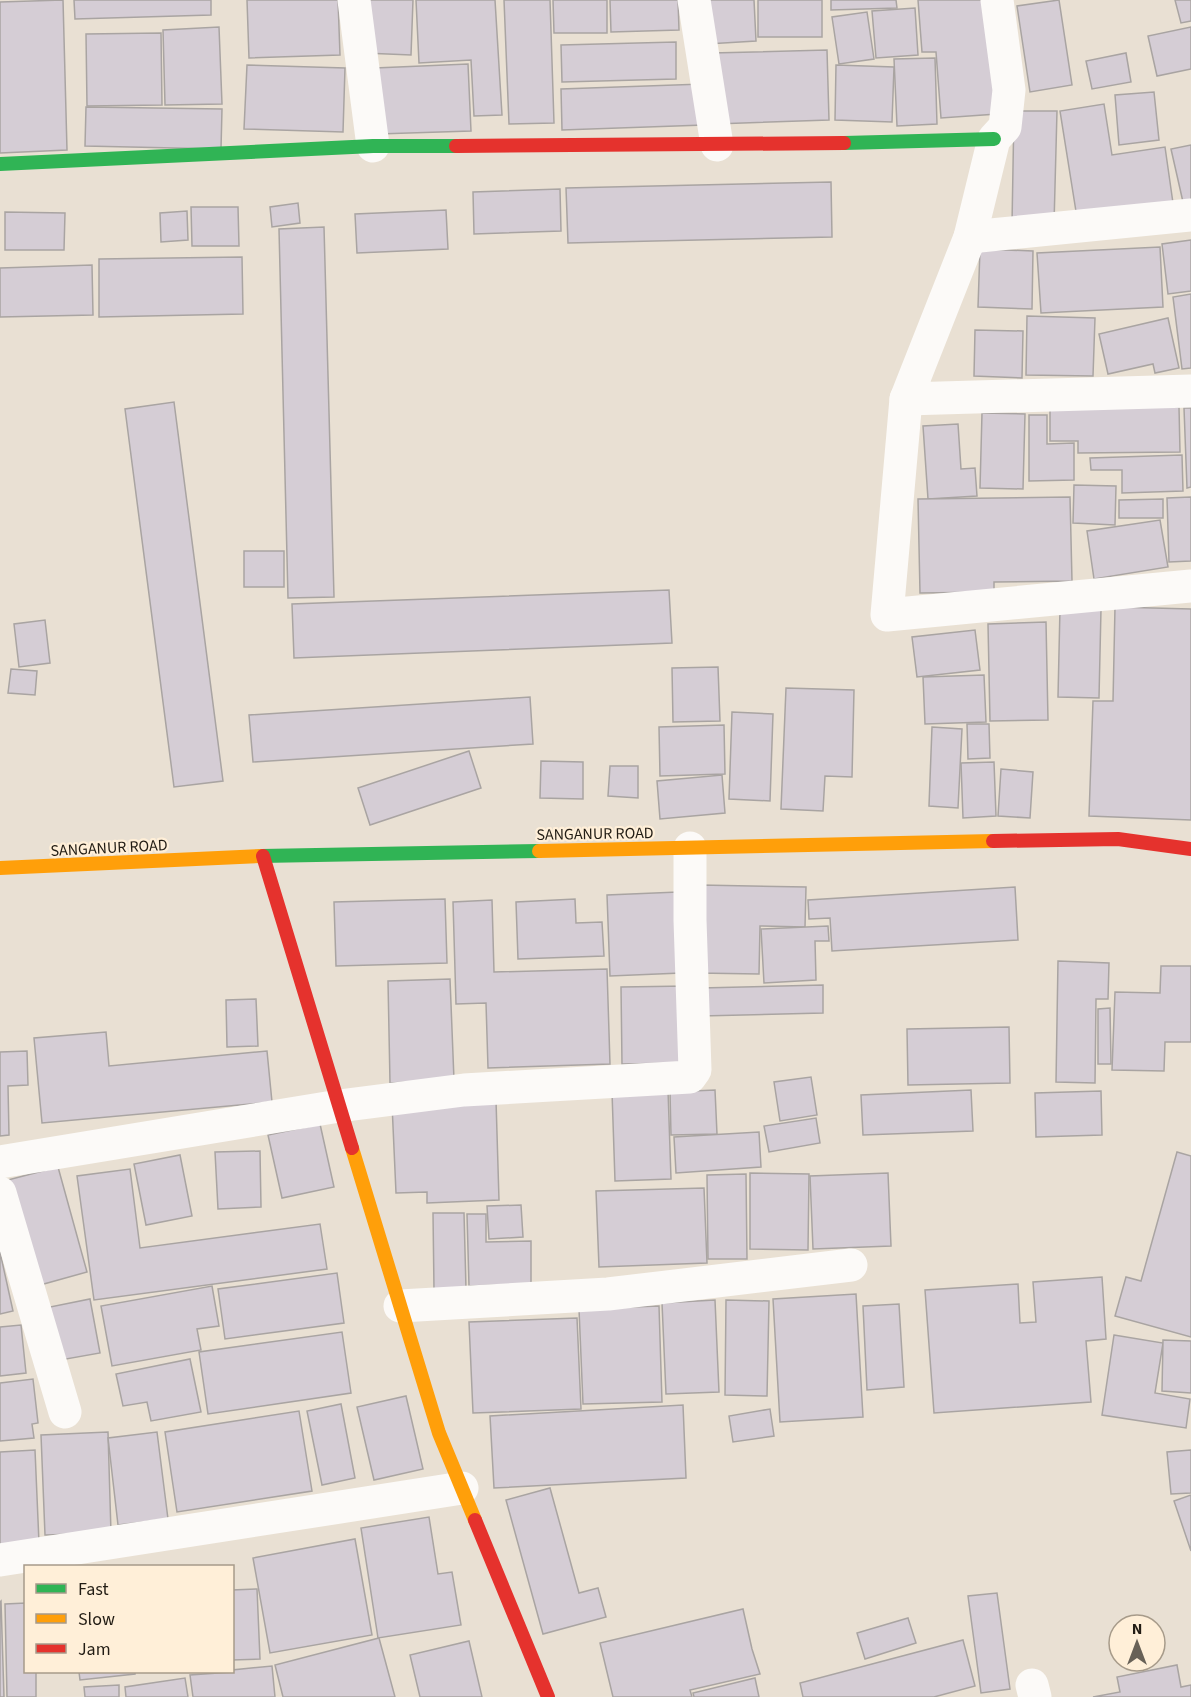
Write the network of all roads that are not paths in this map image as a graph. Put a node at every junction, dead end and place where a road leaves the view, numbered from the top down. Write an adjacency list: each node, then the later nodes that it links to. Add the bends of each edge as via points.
1 (354, 0): 6 (street)
2 (694, 0): 5 (street)
3 (997, 0): 4 (street, via 1009,90 1005,127)
4 (994, 139): 5 (street); 9 (street)
5 (717, 145): 6 (street)
6 (373, 146): 7 (street)
7 (0, 164)
8 (1191, 215): 9 (street)
9 (970, 237): 11 (street)
10 (1191, 391): 11 (street)
11 (906, 399): 12 (street, via 887,615)
12 (1191, 586)
13 (690, 848): 14 (street, SANGANUR ROAD, via 1118,839); 15 (street, SANGANUR ROAD); 17 (street, via 695,1070 690,1077 464,1090)
14 (1191, 849)
15 (263, 856): 16 (street, SANGANUR ROAD); 17 (street)
16 (0, 868)
17 (339, 1106): 18 (street); 21 (street)
18 (0, 1162)
19 (0, 1193): 22 (street)
20 (851, 1265): 21 (street, via 608,1294)
21 (400, 1306): 23 (street, via 439,1433)
22 (65, 1412)
23 (462, 1488): 24 (street); 25 (street)
24 (0, 1560)
25 (548, 1697)

